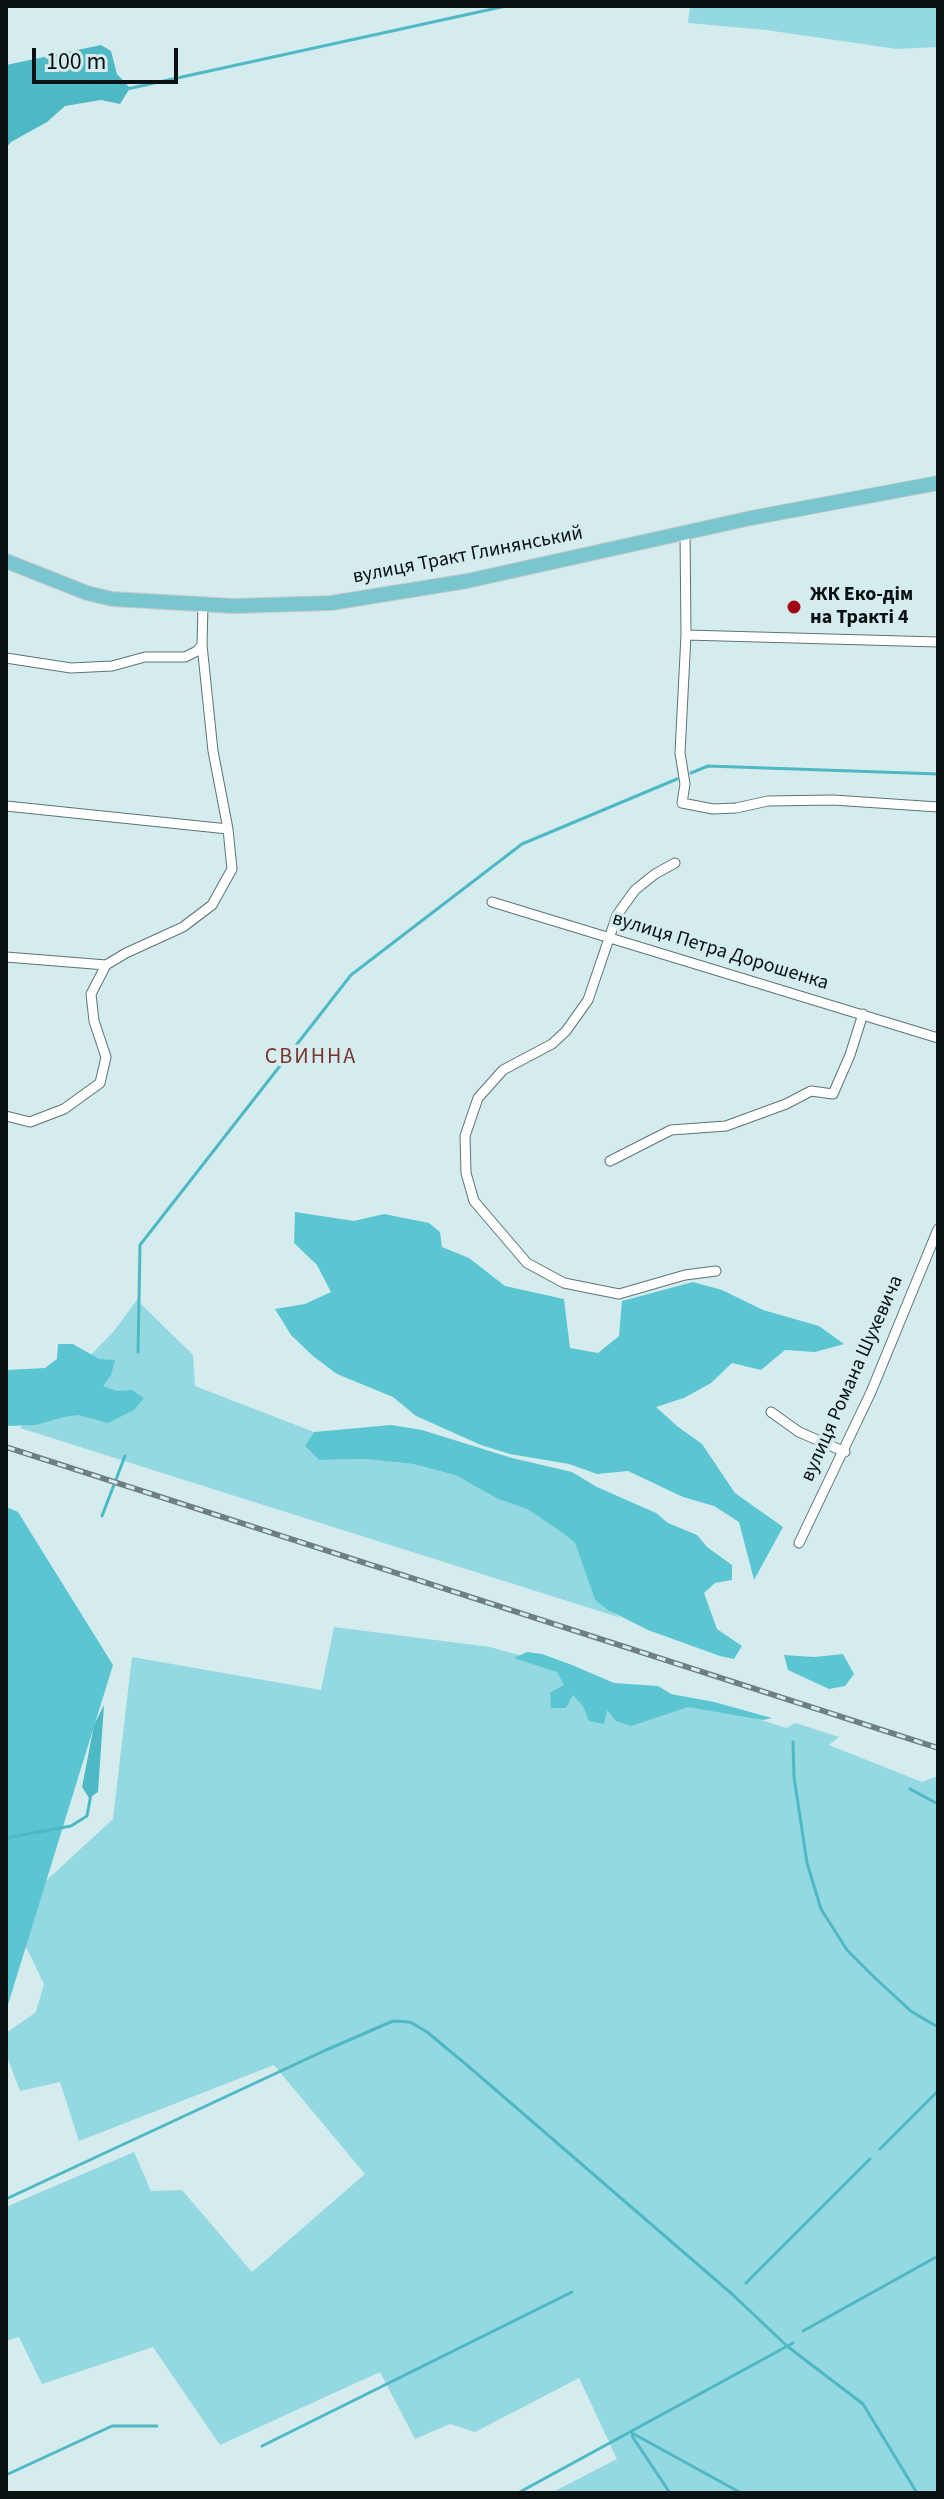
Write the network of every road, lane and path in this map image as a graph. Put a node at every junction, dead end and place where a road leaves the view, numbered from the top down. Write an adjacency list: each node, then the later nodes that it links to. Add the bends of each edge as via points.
1 (938, 483): 2 (main road, вулиця Тракт Глинянський)
2 (685, 532): 4 (main road, вулиця Тракт Глинянський, via 467,581 331,603); 5 (street)
3 (6, 561): 4 (main road, вулиця Тракт Глинянський, via 112,599)
4 (203, 605): 7 (street)
5 (686, 635): 6 (street); 10 (street, via 682,803 713,809 833,800)
6 (938, 642)
7 (202, 645): 8 (street, via 185,657 145,657 112,666 71,668); 11 (street)
8 (6, 658)
9 (6, 806): 11 (street)
10 (938, 807)
11 (228, 829): 16 (street, via 232,869 212,905 183,927)
12 (675, 863): 14 (street, via 635,890)
13 (492, 902): 14 (street, вулиця Петра Дорошенка)
14 (608, 937): 17 (street, вулиця Петра Дорошенка); 22 (street, via 588,1000 566,1031 503,1070 478,1098 465,1136 466,1173 474,1201 527,1263 564,1283 619,1294)
15 (6, 957): 16 (street)
16 (106, 965): 19 (street, via 91,994 106,1057 100,1083 64,1109 30,1122)
17 (863, 1014): 18 (street, вулиця Петра Дорошенка); 20 (street, via 833,1094 811,1091 726,1126 671,1130)
18 (938, 1038)
19 (6, 1116)
20 (610, 1161)
21 (938, 1229): 24 (street, вулиця Романа Шухевича)
22 (716, 1271)
23 (771, 1412): 24 (street, via 799,1432)
24 (845, 1452): 25 (street, вулиця Романа Шухевича)
25 (799, 1543)

